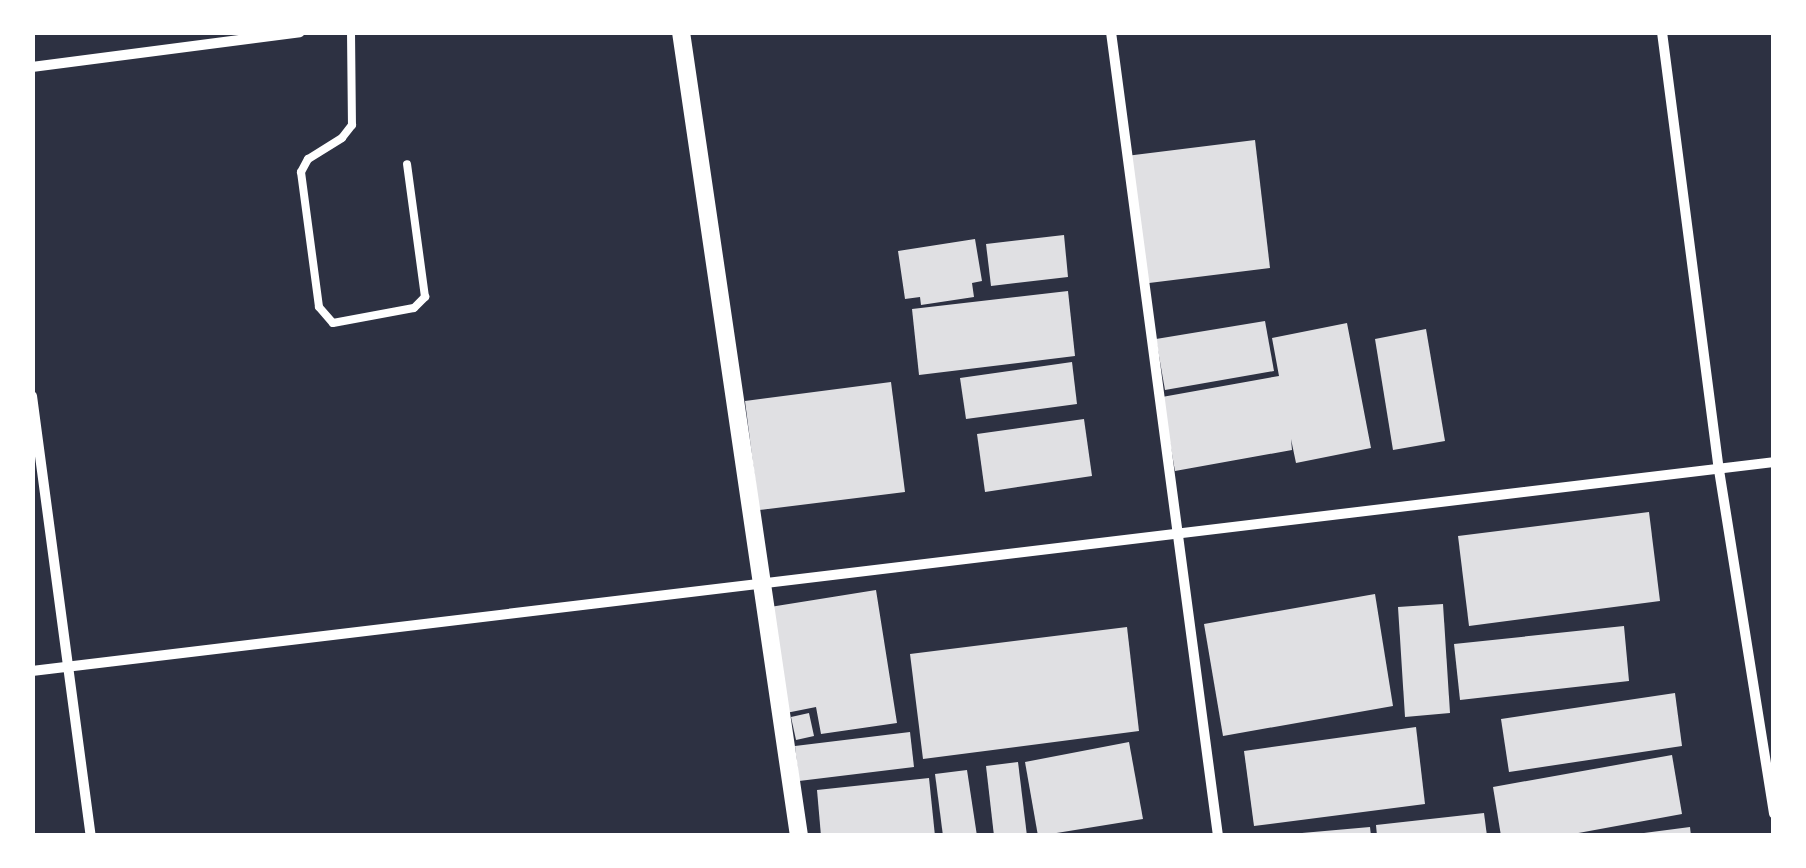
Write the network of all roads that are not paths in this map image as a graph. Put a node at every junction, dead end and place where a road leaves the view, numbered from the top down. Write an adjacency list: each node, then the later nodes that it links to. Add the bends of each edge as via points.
1 (300, 32): 6 (street)
2 (351, 32): 7 (lane, via 352,125 301,172 319,307 333,323 414,308 425,297)
3 (681, 32): 12 (street)
4 (1110, 32): 11 (street)
5 (1662, 32): 10 (street)
6 (32, 67)
7 (408, 164)
8 (32, 396): 13 (street)
9 (1774, 462): 10 (street)
10 (1719, 470): 11 (street); 15 (street)
11 (1176, 532): 12 (street); 18 (street)
12 (761, 584): 13 (street); 17 (street)
13 (66, 666): 14 (street); 16 (street)
14 (32, 671)
15 (1774, 814)
16 (91, 836)
17 (799, 836)
18 (1218, 836)

